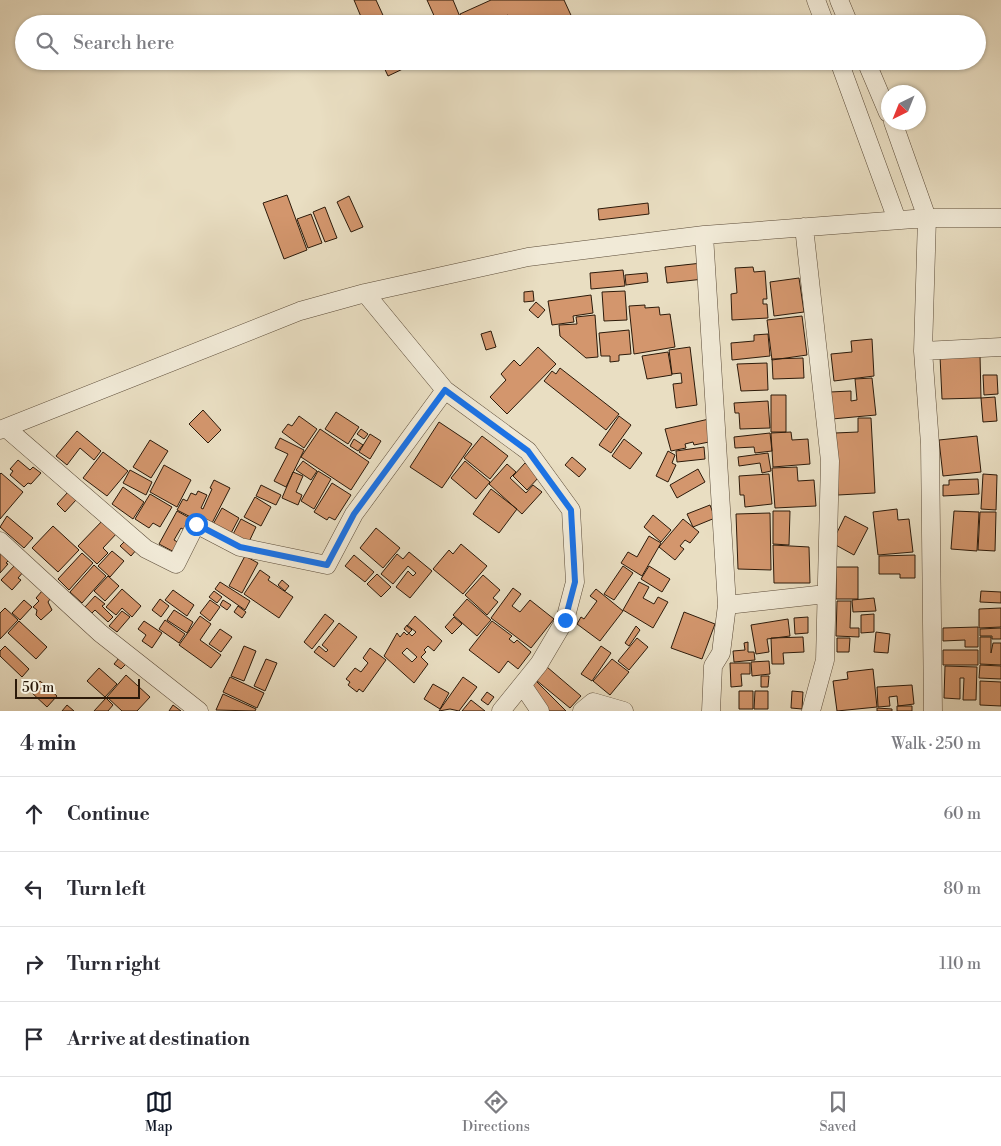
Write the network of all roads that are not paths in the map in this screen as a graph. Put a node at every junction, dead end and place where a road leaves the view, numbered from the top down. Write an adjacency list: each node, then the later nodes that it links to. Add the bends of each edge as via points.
1 (816, 0): 3 (street)
2 (839, 1): 4 (street)
3 (822, 15)
4 (845, 15)
5 (842, 70): 11 (street)
6 (870, 70): 7 (street)
7 (881, 96)
8 (896, 130): 9 (street)
9 (928, 218): 10 (street); 11 (street); 16 (street)
10 (1001, 218)
11 (897, 220): 12 (street)
12 (804, 227): 13 (street); 20 (street, via 830,461)
13 (704, 234): 14 (street, via 528,257); 21 (street)
14 (365, 292): 17 (street); 18 (street, via 300,311)
15 (1001, 347): 16 (street)
16 (923, 351): 30 (street, via 930,444)
17 (445, 390): 18 (street, via 354,514 327,565 240,547 196,524 176,564 146,548); 22 (street, via 528,451 571,510 575,582 565,620)
18 (3, 429)
19 (0, 541): 23 (street, via 100,633)
20 (826, 594): 21 (street); 29 (street, via 825,660)
21 (727, 605): 28 (street, via 721,653 714,666)
22 (523, 686): 24 (street); 25 (street)
23 (199, 711)
24 (501, 711)
25 (540, 711)
26 (582, 711): 27 (street, via 593,702)
27 (624, 711)
28 (712, 711)
29 (811, 711)
30 (933, 711)

